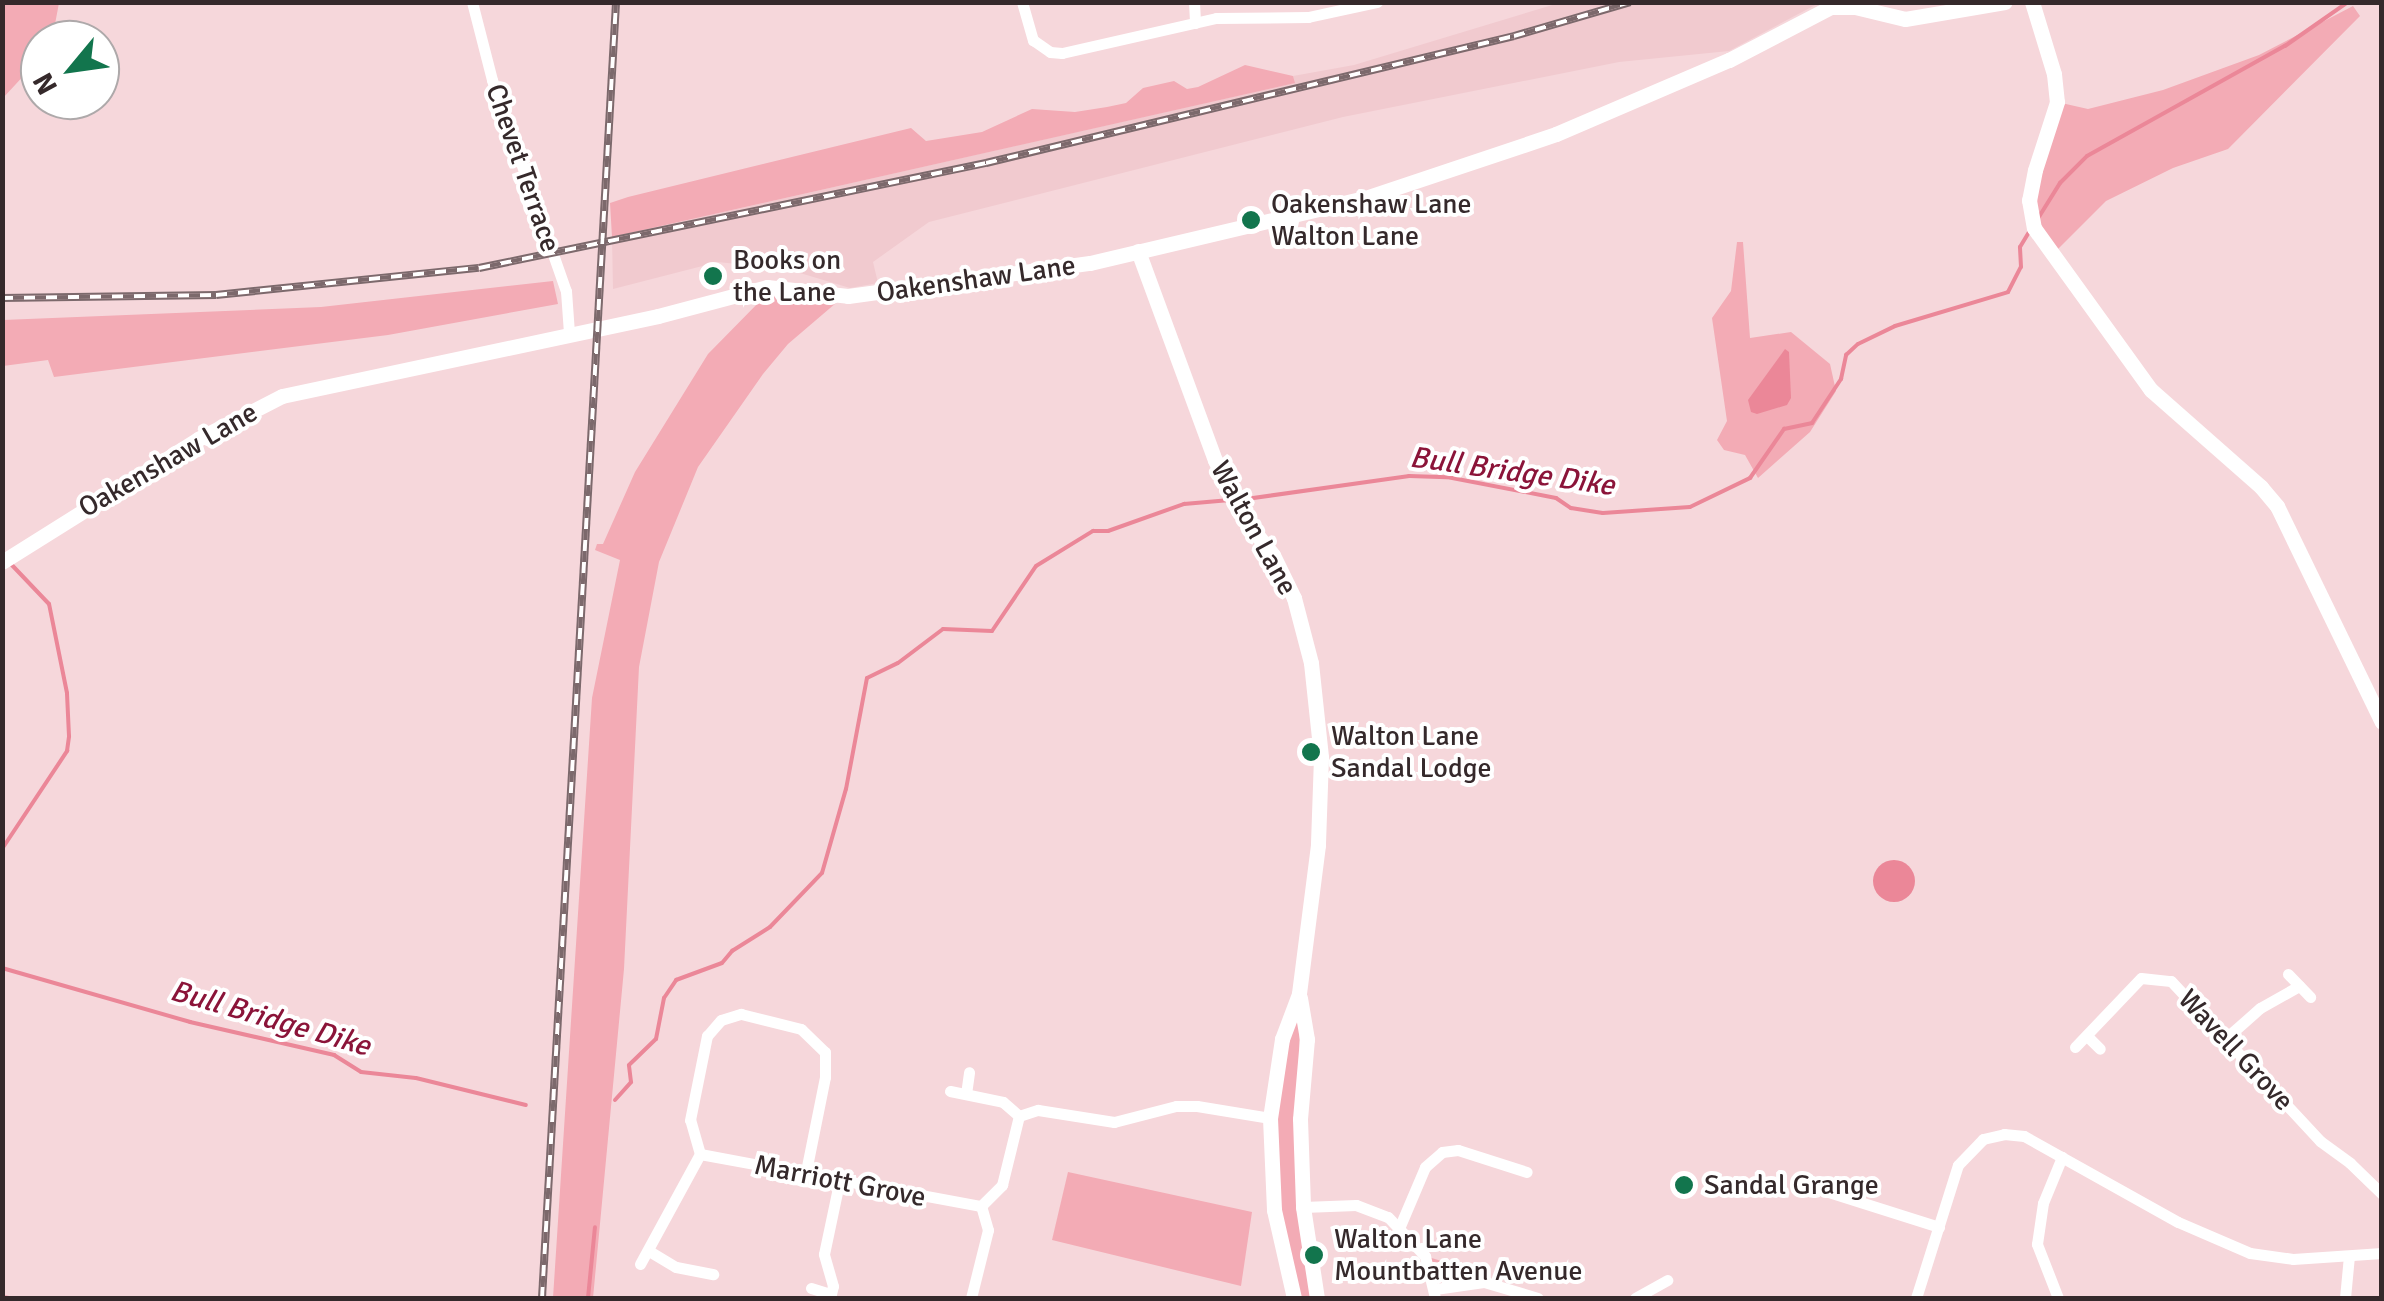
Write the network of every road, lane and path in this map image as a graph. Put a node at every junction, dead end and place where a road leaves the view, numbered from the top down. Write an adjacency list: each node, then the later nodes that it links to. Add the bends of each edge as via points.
1 (472, 2): 10 (street, Chevet Terrace)
2 (1022, 2): 8 (street, via 1033,40 1050,52)
3 (1194, 2): 8 (street)
4 (1377, 2): 8 (street, via 1308,18)
5 (2005, 2): 7 (street, via 1905,20)
6 (2032, 2): 12 (street, via 2056,102 2035,170 2033,225 2152,390 2277,506)
7 (1844, 4): 9 (street, Oakenshaw Lane, via 1556,134 1365,198)
8 (1195, 23)
9 (1138, 252): 10 (street, Oakenshaw Lane, via 860,295 767,287); 15 (street, Walton Lane, via 1233,499 1294,598 1311,664 1321,757 1318,845)
10 (576, 332): 11 (street, Oakenshaw Lane, via 282,396 86,506)
11 (9, 559)
12 (2382, 722)
13 (2288, 974): 14 (street)
14 (2299, 986): 16 (street); 18 (street)
15 (1299, 994): 25 (street, Walton Lane, via 1282,1039); 26 (street, Walton Lane, via 1307,1039)
16 (2310, 998)
17 (2087, 1036): 18 (street, Wavell Grove, via 2141,978 2158,976 2172,981); 19 (street, Wavell Grove); 20 (street)
18 (2226, 1038): 33 (street, Wavell Grove, via 2320,1142)
19 (2075, 1047)
20 (2100, 1049)
21 (969, 1072): 23 (street)
22 (950, 1090): 23 (street)
23 (966, 1094): 24 (street, via 1003,1102)
24 (1020, 1116): 25 (street, via 1049,1110 1114,1122 1197,1106); 34 (street, via 1002,1185)
25 (1270, 1118): 26 (street); 36 (street, Walton Lane)
26 (1300, 1119): 35 (street, Walton Lane)
27 (700, 1154): 29 (street, Marriott Grove); 29 (street, via 690,1120 707,1036 721,1020 741,1014 801,1028 824,1052); 39 (street)
28 (2062, 1156): 38 (street, via 2024,1136 1983,1139 1958,1165); 41 (street, via 2178,1222 2250,1253); 53 (street, via 2043,1203 2037,1244)
29 (806, 1171): 31 (street, Marriott Grove)
30 (1527, 1172): 37 (street, via 1458,1150 1442,1152 1424,1167)
31 (839, 1183): 34 (street, Marriott Grove); 45 (street, via 824,1254 834,1286 831,1294)
32 (1829, 1187): 38 (street)
33 (2382, 1194)
34 (981, 1206): 47 (street, via 988,1230)
35 (1303, 1207): 36 (street); 37 (street, via 1356,1205); 49 (street, Walton Lane)
36 (1274, 1210): 48 (street, Walton Lane)
37 (1400, 1226): 46 (street, via 1425,1256)
38 (1939, 1227): 52 (street)
39 (649, 1251): 42 (street); 43 (street, via 676,1267)
40 (2382, 1253): 41 (street)
41 (2348, 1256): 54 (street)
42 (640, 1264)
43 (712, 1274)
44 (1666, 1280): 51 (street)
45 (811, 1288)
46 (1435, 1294): 50 (street, via 1484,1282)
47 (971, 1298)
48 (1294, 1298)
49 (1316, 1298)
50 (1538, 1298)
51 (1635, 1298)
52 (1916, 1298)
53 (2058, 1298)
54 (2345, 1298)

